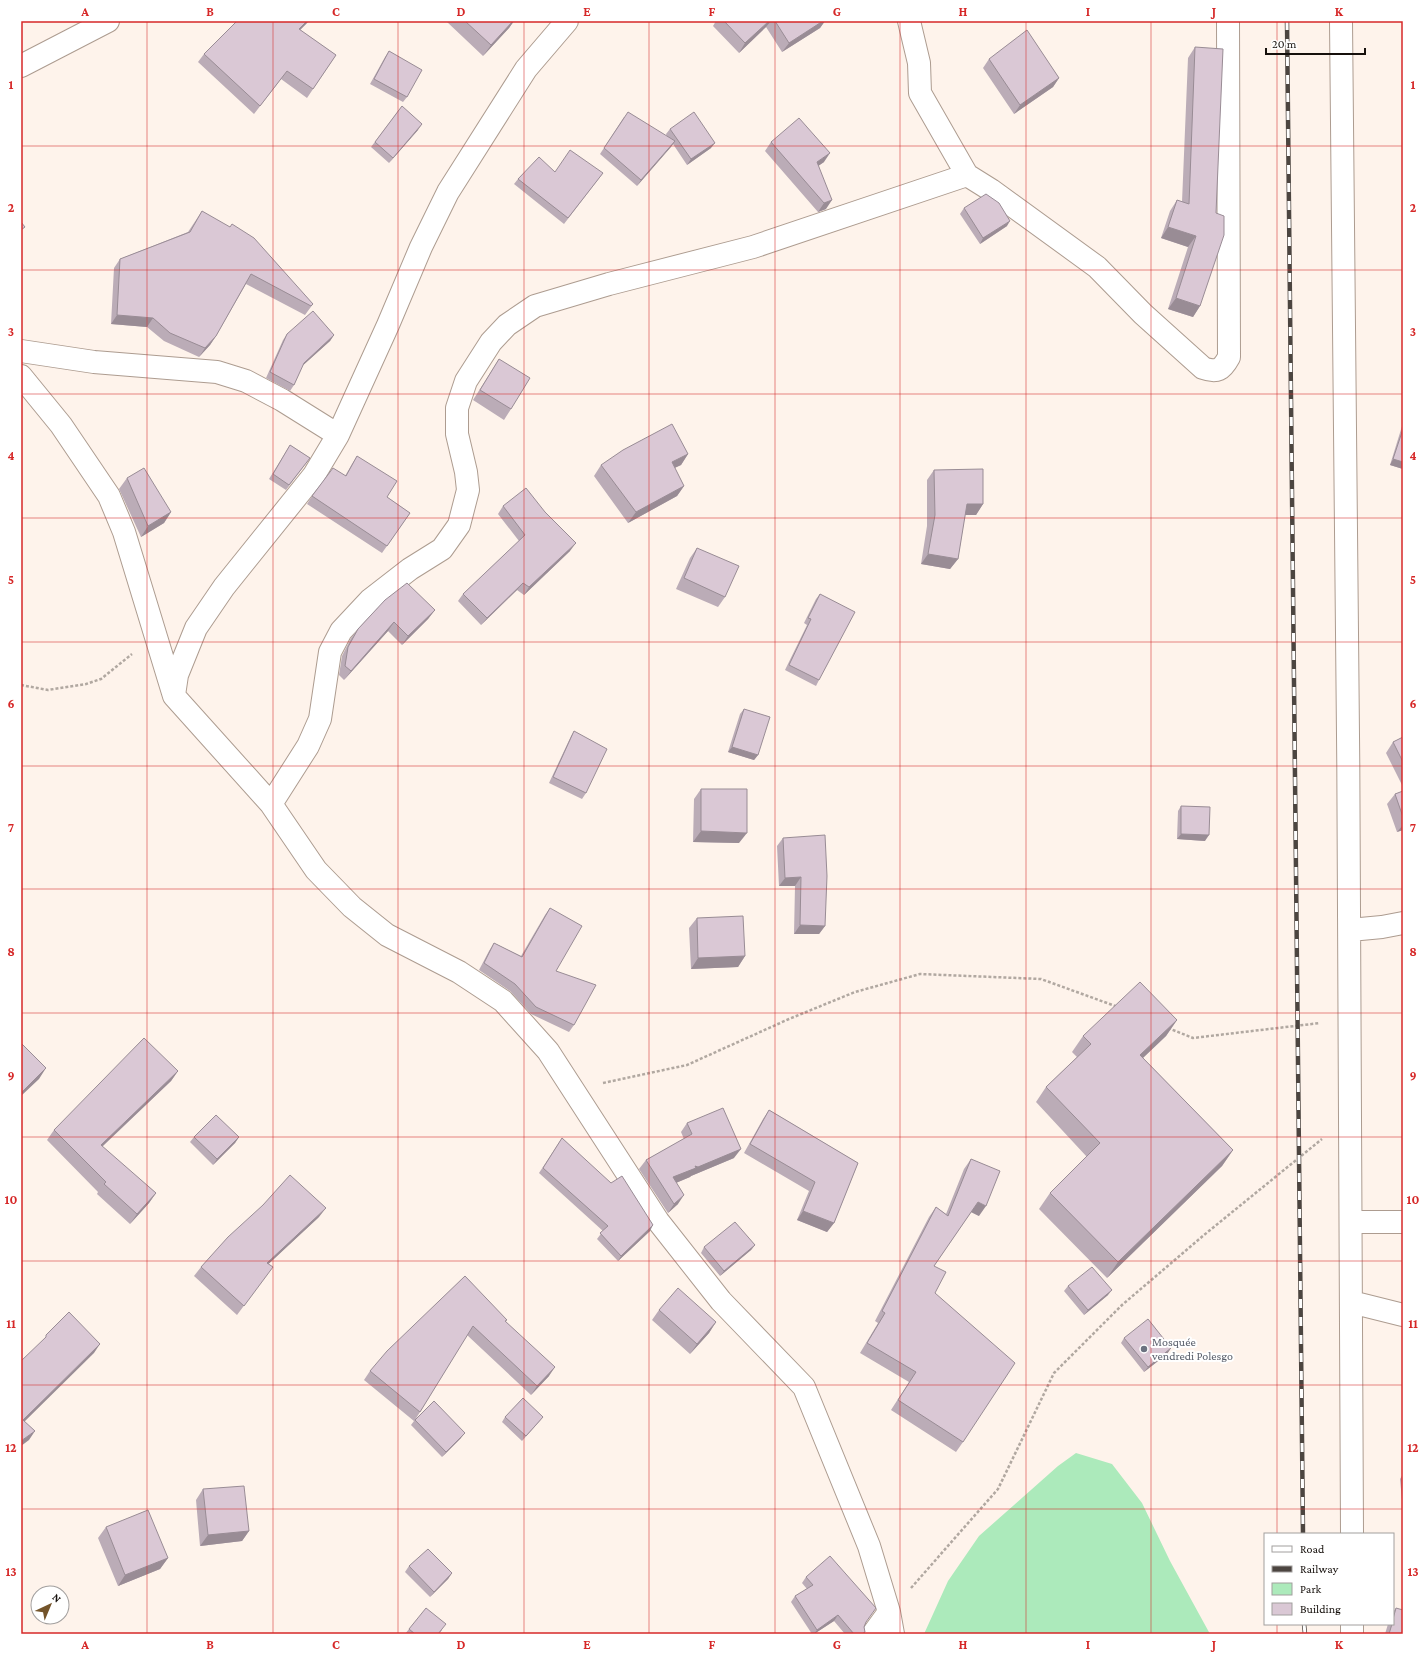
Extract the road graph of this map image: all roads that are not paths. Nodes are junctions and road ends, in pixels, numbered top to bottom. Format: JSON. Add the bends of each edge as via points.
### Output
{"nodes":[{"id":1,"x":108,"y":21,"type":"edge"},
{"id":2,"x":567,"y":21,"type":"edge"},
{"id":3,"x":909,"y":21,"type":"edge"},
{"id":4,"x":1228,"y":21,"type":"edge"},
{"id":5,"x":1341,"y":21,"type":"edge"},
{"id":6,"x":21,"y":66,"type":"edge"},
{"id":7,"x":967,"y":175,"type":"junction"},
{"id":8,"x":21,"y":351,"type":"edge"},
{"id":9,"x":21,"y":376,"type":"edge"},
{"id":10,"x":338,"y":435,"type":"junction"},
{"id":11,"x":174,"y":696,"type":"junction"},
{"id":12,"x":271,"y":804,"type":"junction"},
{"id":13,"x":1403,"y":922,"type":"edge"},
{"id":14,"x":1350,"y":930,"type":"junction"},
{"id":15,"x":1351,"y":1222,"type":"junction"},
{"id":16,"x":1403,"y":1222,"type":"edge"},
{"id":17,"x":1351,"y":1302,"type":"junction"},
{"id":18,"x":1403,"y":1315,"type":"edge"},
{"id":19,"x":1352,"y":1533,"type":"edge"},
{"id":20,"x":889,"y":1612,"type":"junction"},
{"id":21,"x":873,"y":1634,"type":"edge"},
{"id":22,"x":893,"y":1634,"type":"edge"}],
"edges":[{"from":1,"to":6,"type":"street"},
{"from":2,"to":10,"type":"street","via":[[526,69],[448,192]]},
{"from":3,"to":7,"type":"street","via":[[919,64],[920,93]]},
{"from":4,"to":7,"type":"street","via":[[1229,357],[1224,367],[1213,371],[1203,368],[1143,314],[1097,267]]},
{"from":5,"to":14,"type":"street"},
{"from":7,"to":12,"type":"street","via":[[753,247],[535,306],[507,325],[491,342],[466,381],[457,408],[457,434],[468,490],[459,525],[442,549],[410,569],[370,600],[340,631],[330,652],[320,719],[308,746]]},
{"from":8,"to":10,"type":"street","via":[[94,362],[217,372],[246,381]]},
{"from":9,"to":11,"type":"street","via":[[61,424],[109,496],[124,532]]},
{"from":10,"to":11,"type":"street","via":[[314,475],[224,587],[196,628],[177,676]]},
{"from":11,"to":12,"type":"street"},
{"from":12,"to":20,"type":"street","via":[[316,870],[352,907],[387,935],[459,972],[503,1001],[548,1051],[658,1221],[721,1301],[804,1387],[869,1546]]},
{"from":13,"to":14,"type":"street"},
{"from":14,"to":15,"type":"street"},
{"from":15,"to":16,"type":"street"},
{"from":15,"to":17,"type":"street"},
{"from":17,"to":18,"type":"street"},
{"from":17,"to":19,"type":"street"},
{"from":20,"to":21,"type":"street"},
{"from":20,"to":22,"type":"street"}]}
